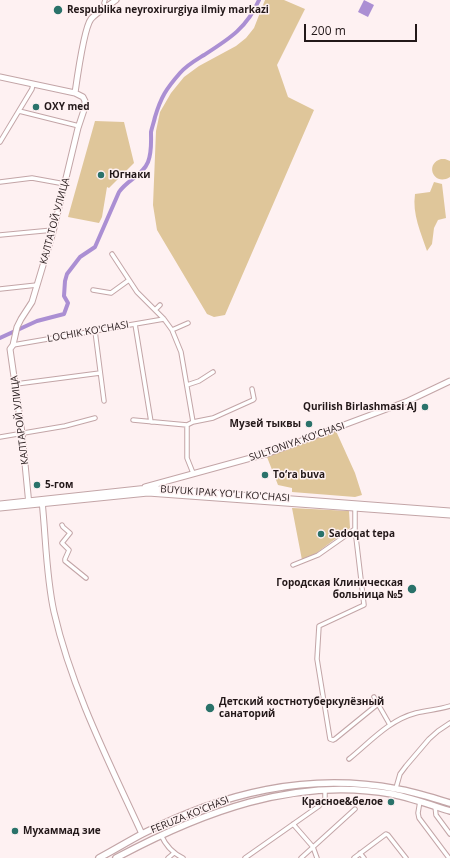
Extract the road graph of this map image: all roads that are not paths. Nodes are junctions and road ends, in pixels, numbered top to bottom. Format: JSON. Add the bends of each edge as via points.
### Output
{"nodes":[{"id":1,"x":105,"y":0,"type":"edge"},
{"id":2,"x":116,"y":0,"type":"edge"},
{"id":3,"x":106,"y":7,"type":"junction"},
{"id":4,"x":0,"y":77,"type":"edge"},
{"id":5,"x":33,"y":84,"type":"junction"},
{"id":6,"x":75,"y":93,"type":"junction"},
{"id":7,"x":19,"y":111,"type":"junction"},
{"id":8,"x":79,"y":126,"type":"junction"},
{"id":9,"x":0,"y":142,"type":"edge"},
{"id":10,"x":0,"y":182,"type":"edge"},
{"id":11,"x":65,"y":184,"type":"junction"},
{"id":12,"x":53,"y":230,"type":"junction"},
{"id":13,"x":0,"y":236,"type":"edge"},
{"id":14,"x":112,"y":254,"type":"dead end"},
{"id":15,"x":129,"y":280,"type":"junction"},
{"id":16,"x":37,"y":286,"type":"junction"},
{"id":17,"x":0,"y":289,"type":"edge"},
{"id":18,"x":93,"y":290,"type":"dead end"},
{"id":19,"x":160,"y":305,"type":"dead end"},
{"id":20,"x":155,"y":310,"type":"junction"},
{"id":21,"x":164,"y":319,"type":"junction"},
{"id":22,"x":135,"y":324,"type":"junction"},
{"id":23,"x":188,"y":324,"type":"dead end"},
{"id":24,"x":172,"y":330,"type":"junction"},
{"id":25,"x":95,"y":331,"type":"junction"},
{"id":26,"x":14,"y":336,"type":"joint"},
{"id":27,"x":13,"y":345,"type":"junction"},
{"id":28,"x":213,"y":372,"type":"dead end"},
{"id":29,"x":100,"y":373,"type":"junction"},
{"id":30,"x":450,"y":381,"type":"edge"},
{"id":31,"x":16,"y":384,"type":"junction"},
{"id":32,"x":187,"y":385,"type":"junction"},
{"id":33,"x":252,"y":389,"type":"dead end"},
{"id":34,"x":104,"y":401,"type":"dead end"},
{"id":35,"x":95,"y":418,"type":"dead end"},
{"id":36,"x":133,"y":420,"type":"dead end"},
{"id":37,"x":150,"y":422,"type":"junction"},
{"id":38,"x":193,"y":422,"type":"junction"},
{"id":39,"x":187,"y":425,"type":"junction"},
{"id":40,"x":22,"y":433,"type":"junction"},
{"id":41,"x":0,"y":437,"type":"edge"},
{"id":42,"x":193,"y":473,"type":"junction"},
{"id":43,"x":140,"y":488,"type":"junction"},
{"id":44,"x":42,"y":502,"type":"junction"},
{"id":45,"x":29,"y":503,"type":"junction"},
{"id":46,"x":0,"y":504,"type":"edge"},
{"id":47,"x":355,"y":506,"type":"junction"},
{"id":48,"x":0,"y":508,"type":"edge"},
{"id":49,"x":450,"y":511,"type":"edge"},
{"id":50,"x":450,"y":515,"type":"edge"},
{"id":51,"x":62,"y":525,"type":"dead end"},
{"id":52,"x":355,"y":529,"type":"junction"},
{"id":53,"x":293,"y":565,"type":"dead end"},
{"id":54,"x":86,"y":578,"type":"dead end"},
{"id":55,"x":374,"y":697,"type":"dead end"},
{"id":56,"x":378,"y":704,"type":"junction"},
{"id":57,"x":450,"y":706,"type":"edge"},
{"id":58,"x":450,"y":723,"type":"edge"},
{"id":59,"x":390,"y":724,"type":"junction"},
{"id":60,"x":349,"y":759,"type":"dead end"},
{"id":61,"x":396,"y":788,"type":"junction"},
{"id":62,"x":325,"y":790,"type":"junction"},
{"id":63,"x":420,"y":801,"type":"junction"},
{"id":64,"x":450,"y":803,"type":"edge"},
{"id":65,"x":435,"y":806,"type":"junction"},
{"id":66,"x":355,"y":809,"type":"dead end"},
{"id":67,"x":450,"y":811,"type":"edge"},
{"id":68,"x":293,"y":824,"type":"junction"},
{"id":69,"x":142,"y":834,"type":"junction"},
{"id":70,"x":450,"y":834,"type":"edge"},
{"id":71,"x":161,"y":835,"type":"junction"},
{"id":72,"x":146,"y":842,"type":"junction"},
{"id":73,"x":313,"y":847,"type":"junction"},
{"id":74,"x":360,"y":853,"type":"junction"},
{"id":75,"x":174,"y":854,"type":"junction"},
{"id":76,"x":99,"y":858,"type":"edge"},
{"id":77,"x":116,"y":858,"type":"edge"},
{"id":78,"x":168,"y":858,"type":"edge"},
{"id":79,"x":182,"y":858,"type":"edge"},
{"id":80,"x":245,"y":858,"type":"edge"},
{"id":81,"x":301,"y":858,"type":"edge"},
{"id":82,"x":317,"y":858,"type":"edge"},
{"id":83,"x":354,"y":858,"type":"edge"},
{"id":84,"x":364,"y":858,"type":"edge"},
{"id":85,"x":406,"y":858,"type":"edge"},
{"id":86,"x":449,"y":858,"type":"edge"}],
"edges":[{"from":1,"to":3,"type":"street"},
{"from":2,"to":3,"type":"street"},
{"from":3,"to":6,"type":"street","via":[[89,22]]},
{"from":4,"to":5,"type":"street"},
{"from":5,"to":6,"type":"street"},
{"from":5,"to":7,"type":"street"},
{"from":6,"to":8,"type":"street","name":"КАЛТАТОЙ УЛИЦА","via":[[85,101]]},
{"from":7,"to":8,"type":"street"},
{"from":7,"to":9,"type":"street"},
{"from":8,"to":11,"type":"street","name":"КАЛТАТОЙ УЛИЦА"},
{"from":10,"to":11,"type":"street","via":[[32,178]]},
{"from":11,"to":12,"type":"street","name":"КАЛТАТОЙ УЛИЦА"},
{"from":12,"to":13,"type":"street"},
{"from":12,"to":16,"type":"street","name":"КАЛТАТОЙ УЛИЦА"},
{"from":14,"to":15,"type":"street"},
{"from":15,"to":18,"type":"street","via":[[111,293]]},
{"from":15,"to":20,"type":"street"},
{"from":16,"to":17,"type":"street"},
{"from":16,"to":26,"type":"street","name":"КАЛТАТОЙ УЛИЦА","via":[[32,302]]},
{"from":19,"to":20,"type":"street"},
{"from":20,"to":21,"type":"street"},
{"from":21,"to":22,"type":"street","name":"LOCHIK KO'CHASI"},
{"from":21,"to":24,"type":"street"},
{"from":22,"to":25,"type":"street","name":"LOCHIK KO'CHASI"},
{"from":22,"to":37,"type":"street"},
{"from":23,"to":24,"type":"street"},
{"from":24,"to":32,"type":"street","via":[[181,352]]},
{"from":25,"to":27,"type":"street","name":"LOCHIK KO'CHASI"},
{"from":25,"to":29,"type":"street"},
{"from":26,"to":27,"type":"street","name":"КАЛТАРОЙ УЛИЦА"},
{"from":27,"to":31,"type":"street","name":"КАЛТАРОЙ УЛИЦА","via":[[10,349]]},
{"from":28,"to":32,"type":"street"},
{"from":29,"to":31,"type":"street"},
{"from":29,"to":34,"type":"street"},
{"from":30,"to":42,"type":"street","name":"SULTONIYA KO'CHASI","via":[[408,401],[269,453]]},
{"from":31,"to":40,"type":"street","name":"КАЛТАРОЙ УЛИЦА"},
{"from":32,"to":38,"type":"street"},
{"from":33,"to":38,"type":"street","via":[[253,400],[213,418]]},
{"from":35,"to":40,"type":"street"},
{"from":36,"to":37,"type":"street"},
{"from":37,"to":39,"type":"street"},
{"from":38,"to":39,"type":"street"},
{"from":39,"to":42,"type":"street","via":[[187,458]]},
{"from":40,"to":41,"type":"street"},
{"from":40,"to":45,"type":"street","name":"КАЛТАРОЙ УЛИЦА"},
{"from":42,"to":43,"type":"street","name":"SULTONIYA KO'CHASI"},
{"from":43,"to":44,"type":"street","name":"BUYUK IPAK YO'LI KO'CHASI"},
{"from":43,"to":47,"type":"street","name":"BUYUK IPAK YO'LI KO'CHASI"},
{"from":44,"to":45,"type":"street","name":"BUYUK IPAK YO'LI KO'CHASI"},
{"from":44,"to":47,"type":"street","name":"BUYUK IPAK YO'LI KO'CHASI","via":[[148,493]]},
{"from":44,"to":69,"type":"street","via":[[51,596],[67,661]]},
{"from":45,"to":46,"type":"street","name":"BUYUK IPAK YO'LI KO'CHASI"},
{"from":45,"to":48,"type":"street","name":"BUYUK IPAK YO'LI KO'CHASI"},
{"from":47,"to":49,"type":"street","name":"BUYUK IPAK YO'LI KO'CHASI"},
{"from":47,"to":50,"type":"street","name":"BUYUK IPAK YO'LI KO'CHASI"},
{"from":47,"to":52,"type":"street"},
{"from":51,"to":54,"type":"street","via":[[70,533],[62,543],[69,550],[65,561]]},
{"from":52,"to":53,"type":"street","via":[[318,555]]},
{"from":52,"to":56,"type":"street","via":[[364,605],[319,626],[317,659],[330,739],[335,739]]},
{"from":55,"to":56,"type":"street"},
{"from":56,"to":59,"type":"street"},
{"from":57,"to":59,"type":"street","via":[[416,713]]},
{"from":58,"to":61,"type":"street","via":[[429,739],[406,766],[400,774]]},
{"from":59,"to":60,"type":"street"},
{"from":61,"to":64,"type":"main road","name":"FERUZA KO'CHASI"},
{"from":61,"to":69,"type":"main road","name":"FERUZA KO'CHASI","via":[[330,782],[265,789],[211,804]]},
{"from":62,"to":63,"type":"main road","name":"FERUZA KO'CHASI","via":[[376,792]]},
{"from":62,"to":68,"type":"street","via":[[321,804]]},
{"from":62,"to":71,"type":"main road","name":"FERUZA KO'CHASI","via":[[242,803]]},
{"from":63,"to":65,"type":"main road","name":"FERUZA KO'CHASI"},
{"from":63,"to":86,"type":"street","via":[[419,818]]},
{"from":65,"to":67,"type":"main road","name":"FERUZA KO'CHASI"},
{"from":65,"to":70,"type":"street","via":[[436,814]]},
{"from":66,"to":73,"type":"street"},
{"from":68,"to":73,"type":"street"},
{"from":68,"to":80,"type":"street"},
{"from":69,"to":72,"type":"main road"},
{"from":69,"to":76,"type":"main road","name":"FERUZA KO'CHASI"},
{"from":71,"to":72,"type":"main road","name":"FERUZA KO'CHASI"},
{"from":71,"to":75,"type":"street"},
{"from":72,"to":77,"type":"main road","name":"FERUZA KO'CHASI"},
{"from":73,"to":81,"type":"street"},
{"from":73,"to":82,"type":"street"},
{"from":74,"to":83,"type":"street"},
{"from":74,"to":84,"type":"street"},
{"from":74,"to":85,"type":"street","via":[[386,834]]},
{"from":75,"to":78,"type":"street"},
{"from":75,"to":79,"type":"street"}]}
